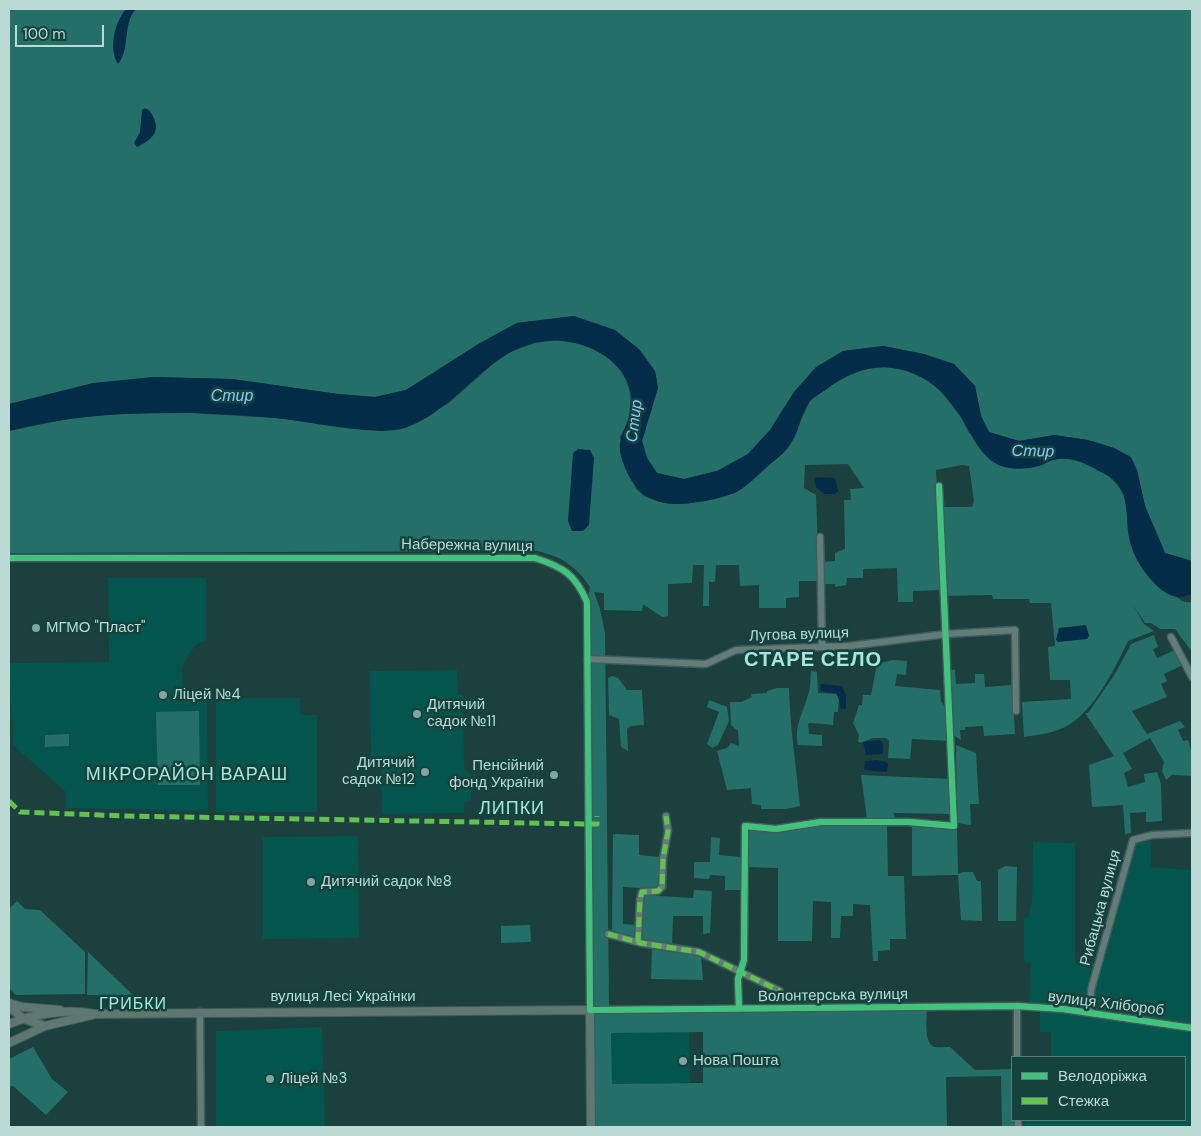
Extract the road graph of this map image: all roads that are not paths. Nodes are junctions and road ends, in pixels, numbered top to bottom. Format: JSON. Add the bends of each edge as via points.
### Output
{"nodes":[{"id":1,"x":939,"y":486,"type":"dead end"},
{"id":2,"x":820,"y":537,"type":"dead end"},
{"id":3,"x":9,"y":558,"type":"edge"},
{"id":4,"x":946,"y":634,"type":"junction"},
{"id":5,"x":1170,"y":637,"type":"dead end"},
{"id":6,"x":822,"y":646,"type":"junction"},
{"id":7,"x":587,"y":659,"type":"junction"},
{"id":8,"x":1192,"y":677,"type":"edge"},
{"id":9,"x":1016,"y":711,"type":"dead end"},
{"id":10,"x":666,"y":816,"type":"dead end"},
{"id":11,"x":1192,"y":833,"type":"edge"},
{"id":12,"x":608,"y":934,"type":"dead end"},
{"id":13,"x":638,"y":942,"type":"junction"},
{"id":14,"x":740,"y":973,"type":"junction"},
{"id":15,"x":780,"y":991,"type":"dead end"},
{"id":16,"x":9,"y":1003,"type":"edge"},
{"id":17,"x":1017,"y":1006,"type":"junction"},
{"id":18,"x":9,"y":1007,"type":"edge"},
{"id":19,"x":739,"y":1009,"type":"junction"},
{"id":20,"x":590,"y":1010,"type":"junction"},
{"id":21,"x":74,"y":1011,"type":"junction"},
{"id":22,"x":200,"y":1012,"type":"junction"},
{"id":23,"x":1090,"y":1013,"type":"junction"},
{"id":24,"x":95,"y":1014,"type":"junction"},
{"id":25,"x":24,"y":1019,"type":"junction"},
{"id":26,"x":9,"y":1024,"type":"edge"},
{"id":27,"x":45,"y":1026,"type":"junction"},
{"id":28,"x":1192,"y":1028,"type":"edge"},
{"id":29,"x":9,"y":1043,"type":"edge"},
{"id":30,"x":1017,"y":1056,"type":"edge"},
{"id":31,"x":201,"y":1127,"type":"edge"},
{"id":32,"x":591,"y":1127,"type":"edge"}],
"edges":[{"from":1,"to":4,"type":"street"},
{"from":2,"to":6,"type":"street"},
{"from":3,"to":7,"type":"street","name":"Набережна вулиця","via":[[535,558],[554,564],[572,576],[580,588],[586,602]]},
{"from":4,"to":6,"type":"street","name":"Лугова вулиця","via":[[849,646]]},
{"from":4,"to":9,"type":"street","name":"Лугова вулиця","via":[[1015,630]]},
{"from":4,"to":14,"type":"street","via":[[954,826],[908,822],[821,822],[776,829],[744,826],[744,960]]},
{"from":5,"to":8,"type":"street"},
{"from":6,"to":7,"type":"street","name":"Лугова вулиця","via":[[736,650],[706,664]]},
{"from":7,"to":20,"type":"street","name":"Набережна вулиця"},
{"from":10,"to":13,"type":"street","via":[[668,831],[662,859],[662,886],[658,891],[642,892]]},
{"from":11,"to":23,"type":"street","name":"Рибацька вулиця","via":[[1152,835],[1133,840],[1091,990]]},
{"from":12,"to":13,"type":"street"},
{"from":13,"to":14,"type":"street","via":[[699,952]]},
{"from":14,"to":15,"type":"street"},
{"from":14,"to":19,"type":"street"},
{"from":16,"to":21,"type":"main road"},
{"from":17,"to":19,"type":"street","name":"Волонтерська вулиця"},
{"from":17,"to":23,"type":"street","name":"вулиця Хлібороб"},
{"from":17,"to":30,"type":"street"},
{"from":18,"to":25,"type":"main road"},
{"from":19,"to":20,"type":"street","name":"Волонтерська вулиця"},
{"from":20,"to":22,"type":"main road","name":"вулиця Лесі Українки"},
{"from":20,"to":32,"type":"main road"},
{"from":21,"to":24,"type":"main road"},
{"from":21,"to":25,"type":"main road"},
{"from":22,"to":24,"type":"main road","name":"вулиця Лесі Українки"},
{"from":22,"to":31,"type":"street"},
{"from":23,"to":28,"type":"street","name":"вулиця Хлібороб"},
{"from":24,"to":27,"type":"main road"},
{"from":25,"to":26,"type":"main road"},
{"from":25,"to":27,"type":"main road"},
{"from":27,"to":29,"type":"main road"}]}
